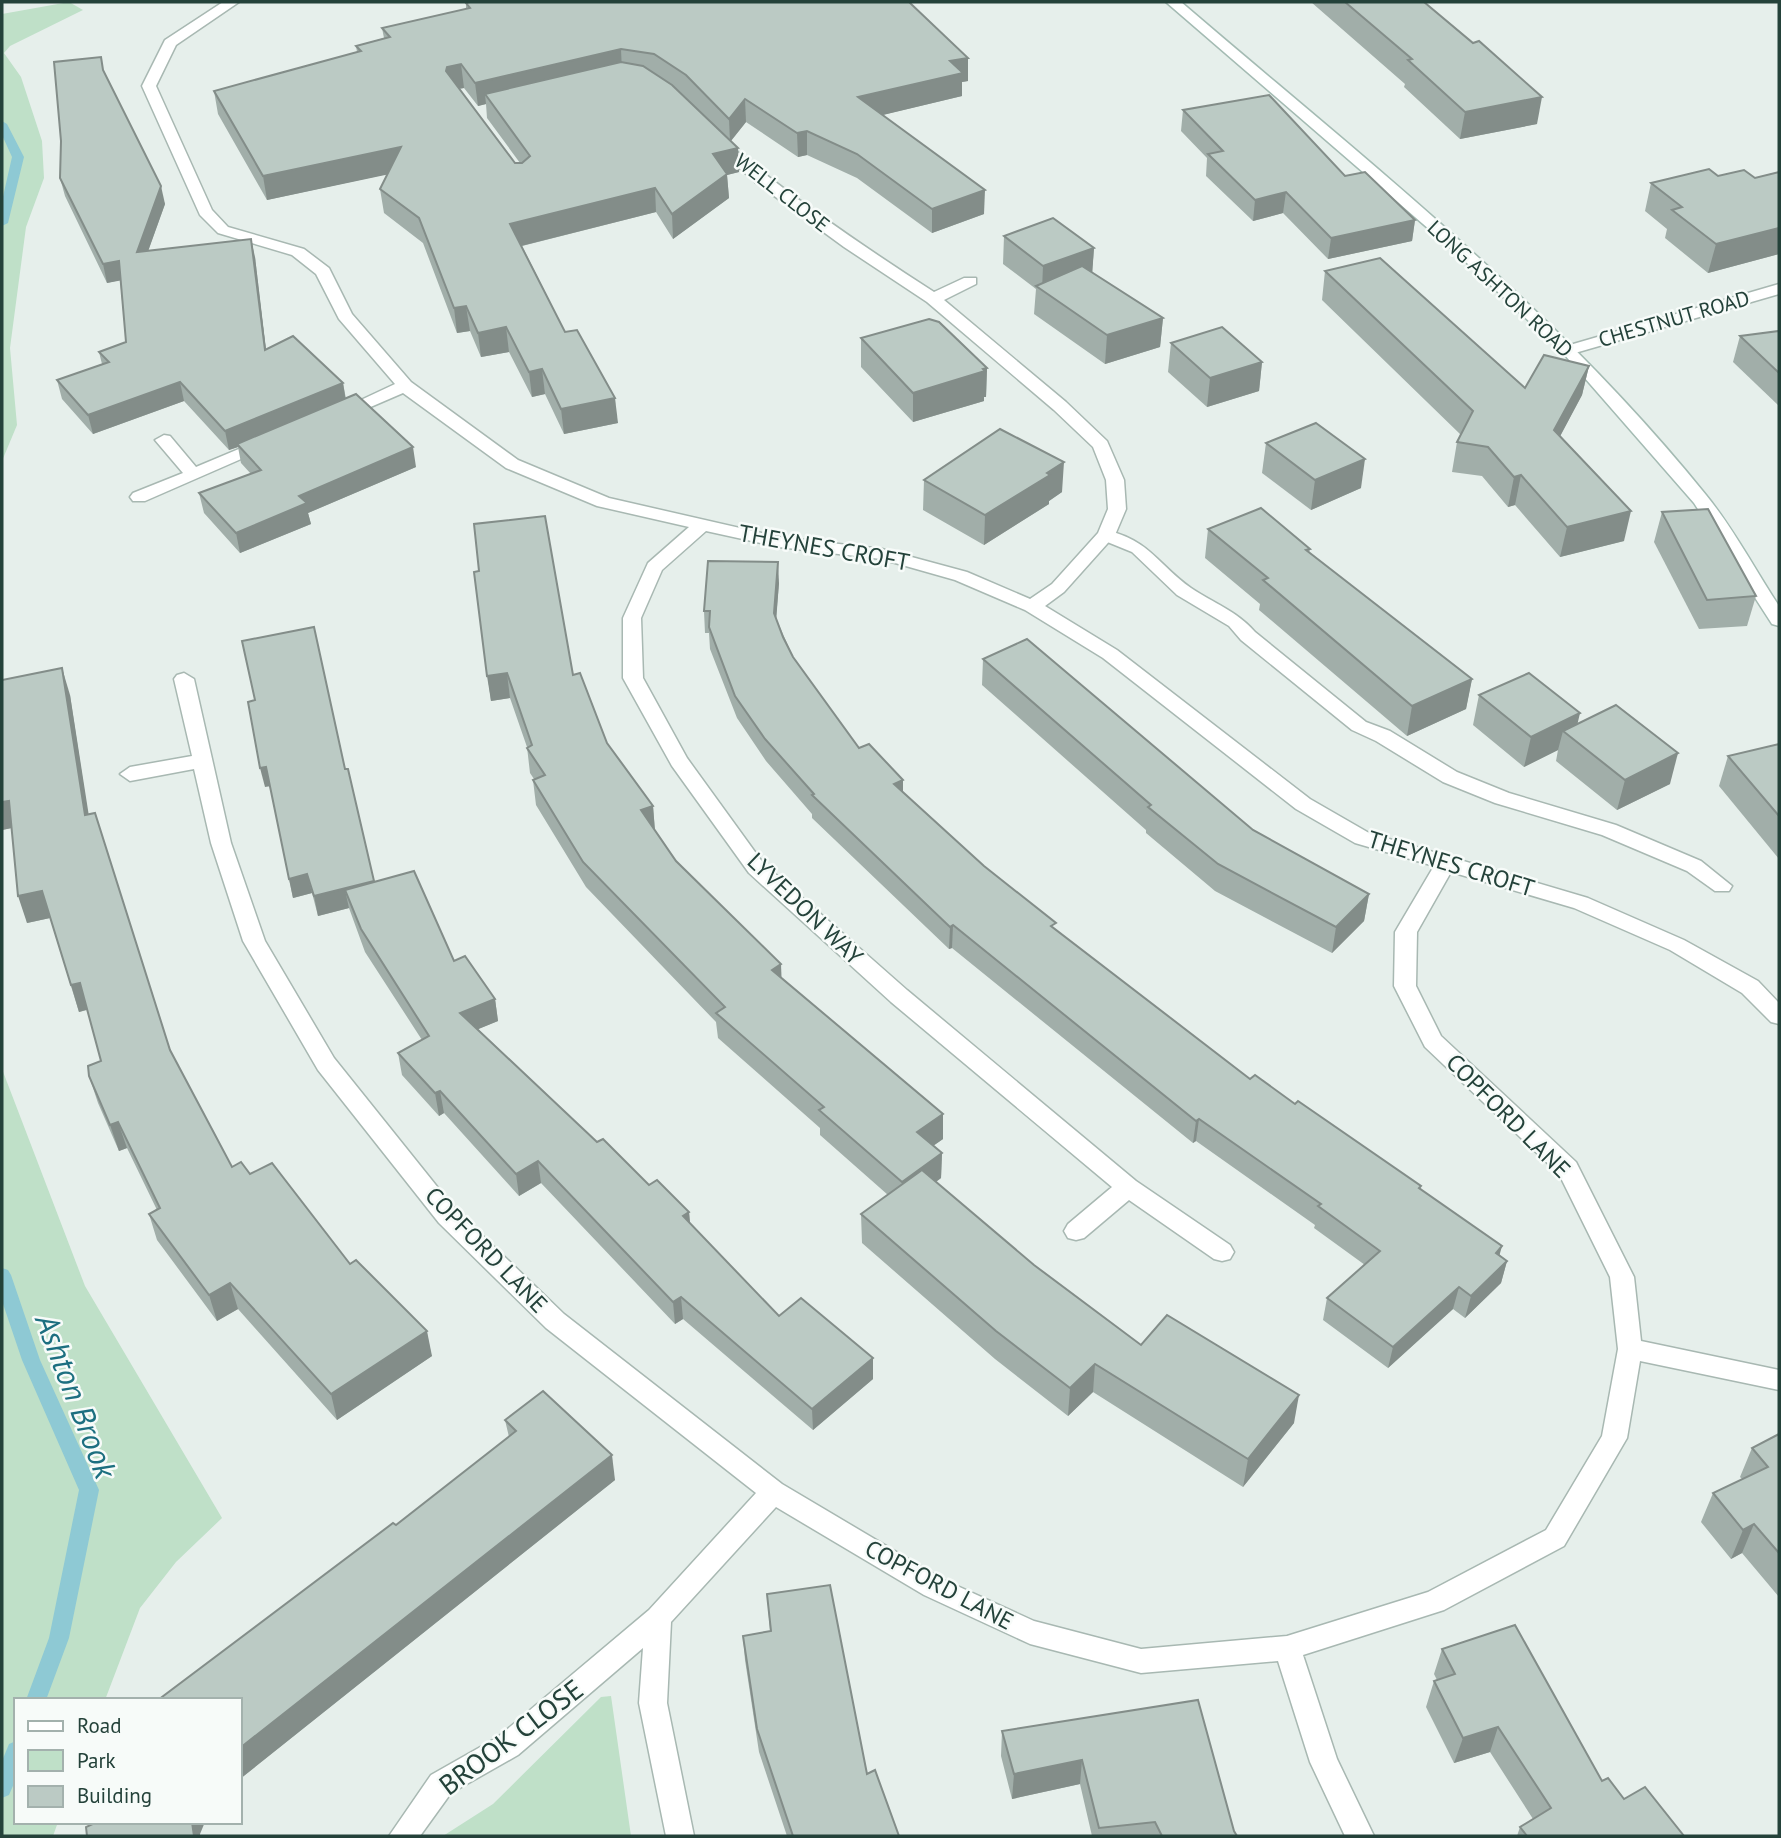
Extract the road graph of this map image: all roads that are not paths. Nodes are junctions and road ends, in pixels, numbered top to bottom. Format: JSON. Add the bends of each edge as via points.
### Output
{"nodes":[{"id":1,"x":232,"y":2,"type":"edge"},
{"id":2,"x":1173,"y":2,"type":"edge"},
{"id":3,"x":707,"y":131,"type":"edge"},
{"id":4,"x":970,"y":281,"type":"dead end"},
{"id":5,"x":1779,"y":289,"type":"edge"},
{"id":6,"x":933,"y":299,"type":"junction"},
{"id":7,"x":1569,"y":350,"type":"junction"},
{"id":8,"x":405,"y":386,"type":"junction"},
{"id":9,"x":318,"y":422,"type":"edge"},
{"id":10,"x":280,"y":438,"type":"edge"},
{"id":11,"x":164,"y":440,"type":"dead end"},
{"id":12,"x":193,"y":474,"type":"junction"},
{"id":13,"x":139,"y":497,"type":"dead end"},
{"id":14,"x":701,"y":526,"type":"junction"},
{"id":15,"x":1106,"y":535,"type":"junction"},
{"id":16,"x":1032,"y":606,"type":"junction"},
{"id":17,"x":1779,"y":620,"type":"edge"},
{"id":18,"x":184,"y":679,"type":"dead end"},
{"id":19,"x":202,"y":761,"type":"junction"},
{"id":20,"x":130,"y":774,"type":"dead end"},
{"id":21,"x":1446,"y":863,"type":"junction"},
{"id":22,"x":1722,"y":886,"type":"dead end"},
{"id":23,"x":1779,"y":1016,"type":"edge"},
{"id":24,"x":1128,"y":1187,"type":"junction"},
{"id":25,"x":1076,"y":1231,"type":"dead end"},
{"id":26,"x":1222,"y":1252,"type":"dead end"},
{"id":27,"x":1630,"y":1349,"type":"junction"},
{"id":28,"x":1779,"y":1380,"type":"edge"},
{"id":29,"x":773,"y":1492,"type":"junction"},
{"id":30,"x":658,"y":1618,"type":"junction"},
{"id":31,"x":1287,"y":1648,"type":"junction"},
{"id":32,"x":403,"y":1836,"type":"edge"},
{"id":33,"x":680,"y":1836,"type":"edge"},
{"id":34,"x":1360,"y":1836,"type":"edge"}],
"edges":[{"from":1,"to":8,"type":"street","name":"THEYNES CROFT","via":[[170,43],[149,86],[205,212],[223,230],[298,252],[323,271],[345,316]]},
{"from":2,"to":7,"type":"street","name":"LONG ASHTON ROAD","via":[[1457,246]]},
{"from":3,"to":6,"type":"street","name":"WELL CLOSE","via":[[760,179]]},
{"from":4,"to":6,"type":"street"},
{"from":5,"to":7,"type":"street","name":"CHESTNUT ROAD"},
{"from":6,"to":15,"type":"street","name":"WELL CLOSE","via":[[1101,445],[1115,480],[1117,509]]},
{"from":7,"to":17,"type":"street","name":"LONG ASHTON ROAD","via":[[1701,500]]},
{"from":8,"to":9,"type":"street"},
{"from":8,"to":14,"type":"street","name":"THEYNES CROFT","via":[[512,464],[603,502]]},
{"from":10,"to":12,"type":"street"},
{"from":11,"to":12,"type":"street"},
{"from":12,"to":13,"type":"street"},
{"from":14,"to":16,"type":"street","name":"THEYNES CROFT","via":[[779,542],[882,554],[961,576]]},
{"from":14,"to":24,"type":"street","name":"LYVEDON WAY","via":[[654,567],[632,618],[633,678],[679,761],[756,868],[899,996]]},
{"from":15,"to":16,"type":"street","name":"WELL CLOSE","via":[[1058,587]]},
{"from":15,"to":22,"type":"street","via":[[1138,548],[1183,591],[1236,622],[1359,726],[1471,787],[1609,830],[1694,866]]},
{"from":16,"to":21,"type":"street","name":"THEYNES CROFT","via":[[1110,654],[1303,804],[1362,838]]},
{"from":18,"to":19,"type":"street","name":"COPFORD LANE"},
{"from":19,"to":20,"type":"street"},
{"from":19,"to":29,"type":"street","name":"COPFORD LANE","via":[[220,843],[254,940],[326,1064],[447,1216],[555,1321]]},
{"from":21,"to":23,"type":"street","name":"THEYNES CROFT","via":[[1581,902],[1677,945],[1750,987]]},
{"from":21,"to":27,"type":"street","name":"COPFORD LANE","via":[[1406,932],[1405,986],[1433,1041],[1568,1168],[1622,1277]]},
{"from":24,"to":25,"type":"street"},
{"from":24,"to":26,"type":"street","name":"LYVEDON WAY"},
{"from":27,"to":28,"type":"street"},
{"from":27,"to":31,"type":"street","name":"COPFORD LANE","via":[[1614,1438],[1555,1538],[1435,1602]]},
{"from":29,"to":30,"type":"street","name":"BROOK CLOSE"},
{"from":29,"to":31,"type":"street","name":"COPFORD LANE","via":[[933,1587],[1030,1632],[1141,1661]]},
{"from":30,"to":32,"type":"street","name":"BROOK CLOSE","via":[[508,1746],[442,1784]]},
{"from":30,"to":33,"type":"street","via":[[653,1703]]},
{"from":31,"to":34,"type":"street","via":[[1324,1762]]}]}
